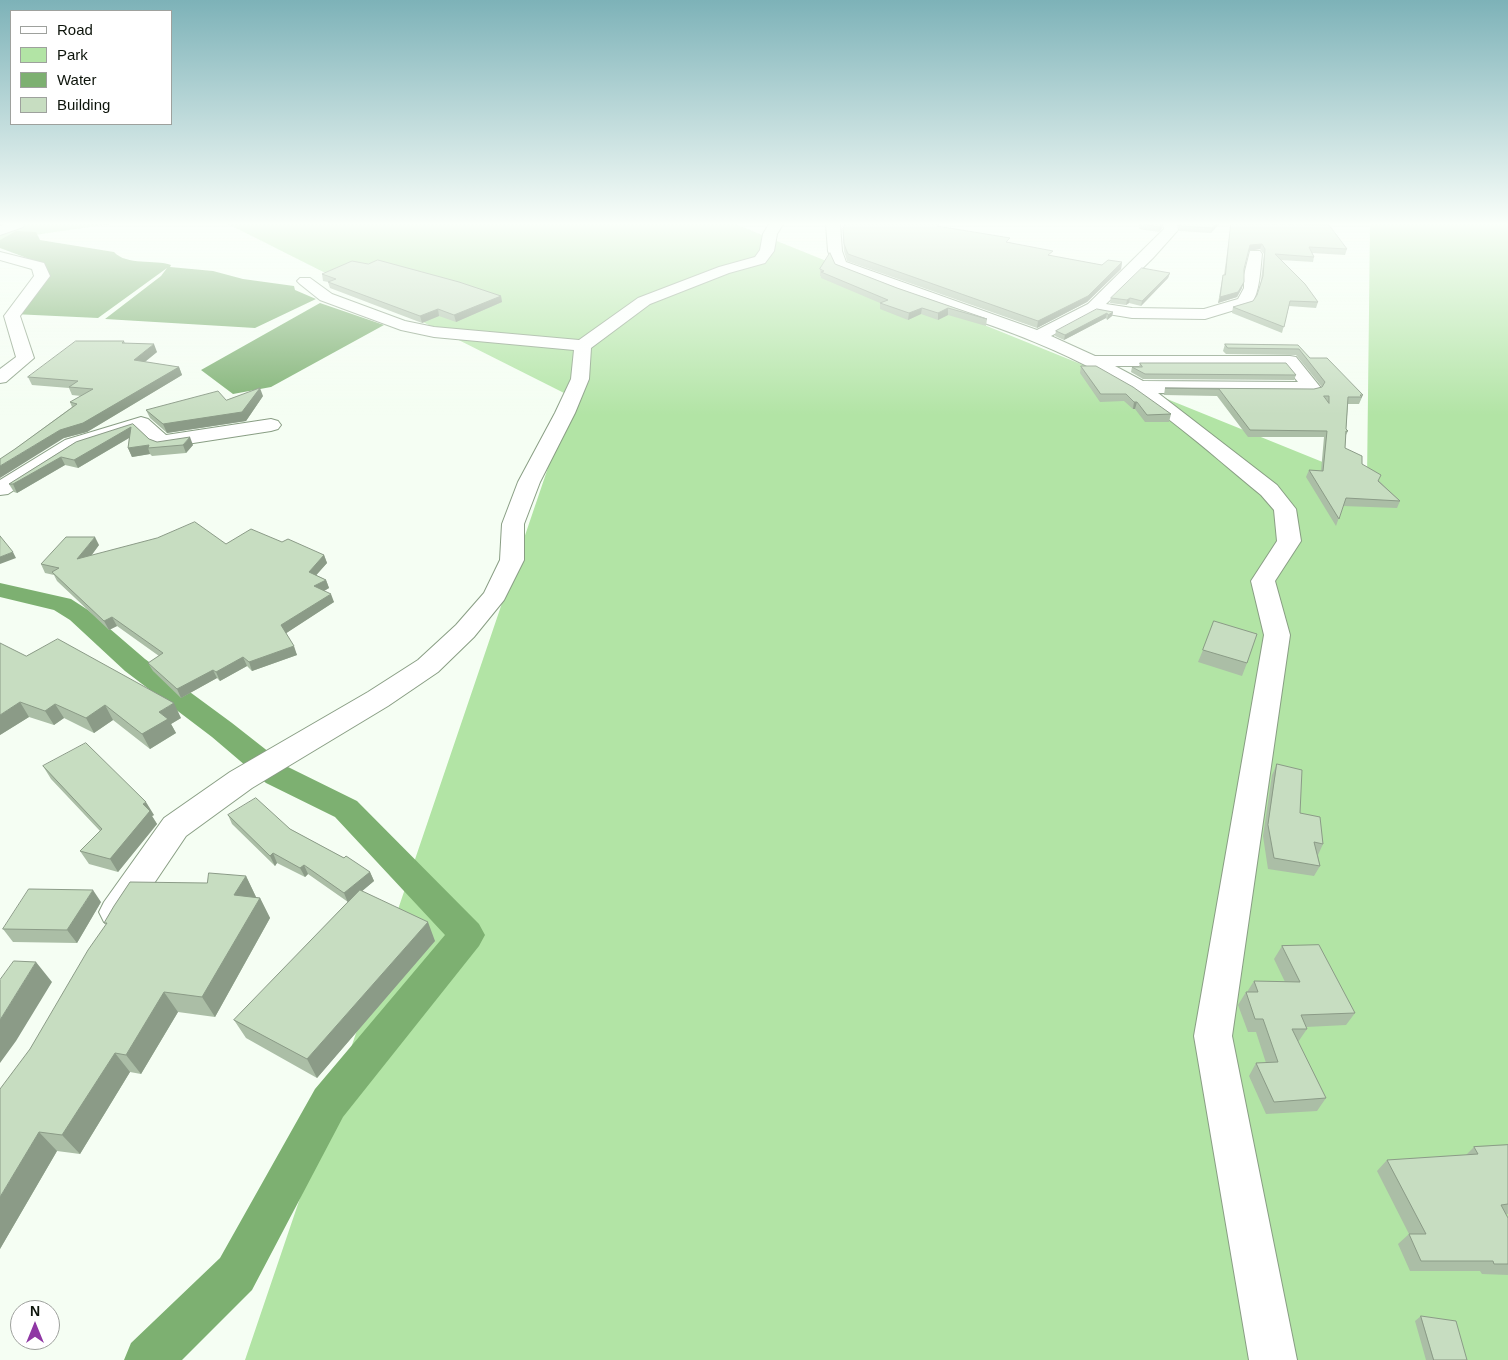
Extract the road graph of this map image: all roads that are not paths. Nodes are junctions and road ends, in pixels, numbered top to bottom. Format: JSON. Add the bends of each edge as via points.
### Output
{"nodes":[{"id":1,"x":33,"y":287,"type":"edge"},
{"id":2,"x":313,"y":287,"type":"edge"},
{"id":3,"x":679,"y":287,"type":"edge"},
{"id":4,"x":901,"y":287,"type":"edge"},
{"id":5,"x":1114,"y":287,"type":"edge"},
{"id":6,"x":1252,"y":287,"type":"edge"},
{"id":7,"x":1094,"y":307,"type":"junction"},
{"id":8,"x":1038,"y":336,"type":"junction"},
{"id":9,"x":583,"y":346,"type":"junction"},
{"id":10,"x":1092,"y":361,"type":"junction"},
{"id":11,"x":0,"y":378,"type":"edge"},
{"id":12,"x":1139,"y":387,"type":"junction"},
{"id":13,"x":271,"y":425,"type":"dead end"},
{"id":14,"x":0,"y":489,"type":"edge"},
{"id":15,"x":99,"y":940,"type":"edge"},
{"id":16,"x":1273,"y":1360,"type":"edge"}],
"edges":[{"from":1,"to":11,"type":"street","via":[[12,316],[24,358]]},
{"from":2,"to":9,"type":"street","via":[[326,297],[401,325],[434,332]]},
{"from":3,"to":9,"type":"street","via":[[644,301]]},
{"from":4,"to":8,"type":"street"},
{"from":5,"to":7,"type":"street"},
{"from":6,"to":7,"type":"street","via":[[1245,302],[1205,314],[1132,313]]},
{"from":7,"to":8,"type":"street"},
{"from":8,"to":10,"type":"street"},
{"from":9,"to":15,"type":"street","via":[[580,379],[529,482],[513,524],[512,560],[495,595],[465,631],[428,666],[241,780],[175,827]]},
{"from":10,"to":12,"type":"street"},
{"from":10,"to":12,"type":"street","via":[[1290,361],[1312,388]]},
{"from":12,"to":16,"type":"street","via":[[1269,490],[1285,509],[1290,540],[1264,581],[1277,635],[1213,1036]]},
{"from":13,"to":14,"type":"street","via":[[161,442],[141,424],[72,444]]}]}
